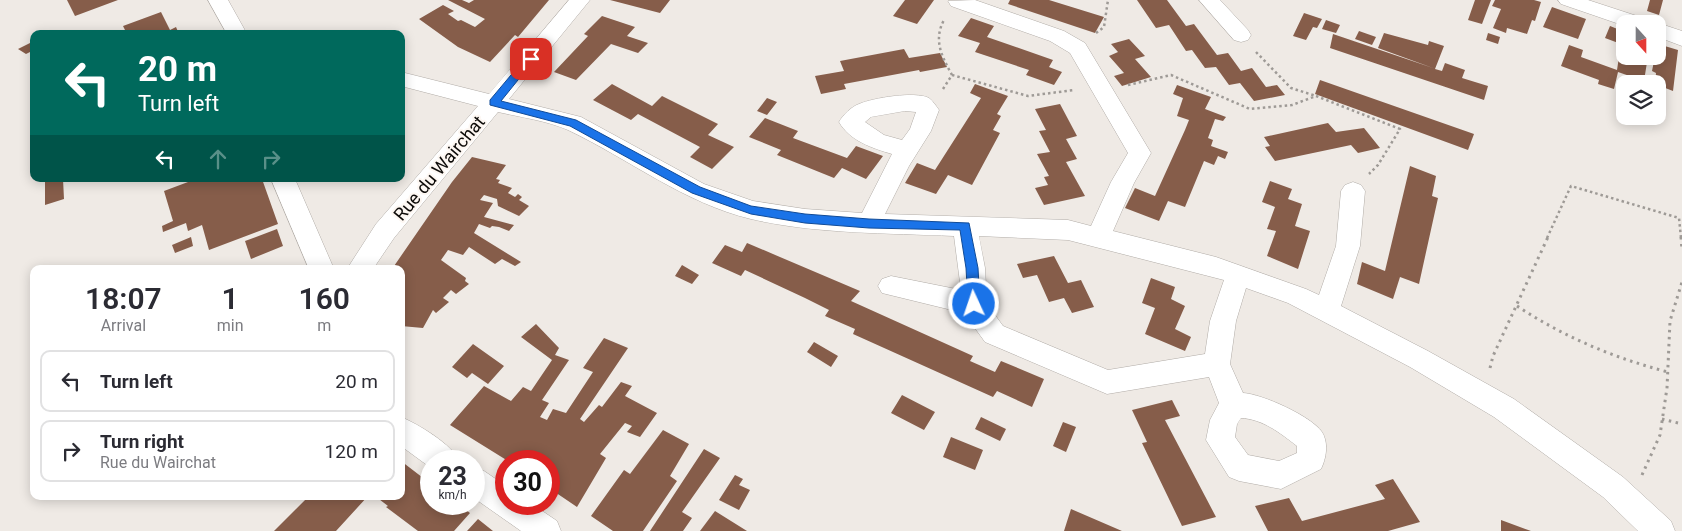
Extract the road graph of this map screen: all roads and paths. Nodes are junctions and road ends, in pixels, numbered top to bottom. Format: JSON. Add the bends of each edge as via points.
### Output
{"nodes":[{"id":1,"x":218,"y":0,"type":"edge"},
{"id":2,"x":580,"y":0,"type":"edge"},
{"id":3,"x":1108,"y":0,"type":"edge"},
{"id":4,"x":1209,"y":0,"type":"edge"},
{"id":5,"x":1568,"y":0,"type":"edge"},
{"id":6,"x":958,"y":1,"type":"joint"},
{"id":7,"x":1616,"y":16,"type":"edge"},
{"id":8,"x":235,"y":30,"type":"edge"},
{"id":9,"x":1666,"y":33,"type":"edge"},
{"id":10,"x":1241,"y":35,"type":"joint"},
{"id":11,"x":1682,"y":39,"type":"edge"},
{"id":12,"x":1078,"y":48,"type":"junction"},
{"id":13,"x":952,"y":75,"type":"junction"},
{"id":14,"x":405,"y":80,"type":"edge"},
{"id":15,"x":1102,"y":88,"type":"junction"},
{"id":16,"x":1316,"y":96,"type":"junction"},
{"id":17,"x":494,"y":103,"type":"junction"},
{"id":18,"x":928,"y":110,"type":"junction"},
{"id":19,"x":907,"y":150,"type":"junction"},
{"id":20,"x":284,"y":182,"type":"edge"},
{"id":21,"x":1353,"y":191,"type":"joint"},
{"id":22,"x":1680,"y":219,"type":"edge"},
{"id":23,"x":869,"y":223,"type":"junction"},
{"id":24,"x":965,"y":226,"type":"junction"},
{"id":25,"x":1098,"y":237,"type":"junction"},
{"id":26,"x":1682,"y":251,"type":"edge"},
{"id":27,"x":320,"y":265,"type":"edge"},
{"id":28,"x":362,"y":265,"type":"edge"},
{"id":29,"x":1238,"y":275,"type":"junction"},
{"id":30,"x":1682,"y":282,"type":"edge"},
{"id":31,"x":891,"y":286,"type":"dead end"},
{"id":32,"x":974,"y":304,"type":"junction"},
{"id":33,"x":1517,"y":306,"type":"junction"},
{"id":34,"x":1327,"y":312,"type":"junction"},
{"id":35,"x":1217,"y":364,"type":"junction"},
{"id":36,"x":1668,"y":372,"type":"junction"},
{"id":37,"x":1482,"y":395,"type":"junction"},
{"id":38,"x":1234,"y":405,"type":"dead end"},
{"id":39,"x":1662,"y":419,"type":"junction"},
{"id":40,"x":1682,"y":424,"type":"edge"},
{"id":41,"x":405,"y":433,"type":"edge"},
{"id":42,"x":429,"y":450,"type":"edge"},
{"id":43,"x":485,"y":489,"type":"edge"},
{"id":44,"x":1626,"y":500,"type":"junction"},
{"id":45,"x":546,"y":531,"type":"edge"},
{"id":46,"x":1660,"y":531,"type":"edge"}],
"edges":[{"from":1,"to":8,"type":"street"},
{"from":2,"to":17,"type":"street","name":"Rue du Wairchat"},
{"from":3,"to":12,"type":"path","via":[[1104,27]]},
{"from":4,"to":10,"type":"street"},
{"from":5,"to":7,"type":"street"},
{"from":6,"to":12,"type":"street","via":[[1057,36]]},
{"from":6,"to":13,"type":"path","via":[[941,25],[939,50]]},
{"from":9,"to":11,"type":"street"},
{"from":10,"to":16,"type":"path","via":[[1291,88]]},
{"from":12,"to":15,"type":"street"},
{"from":13,"to":15,"type":"path","via":[[1028,96]]},
{"from":13,"to":18,"type":"path"},
{"from":14,"to":17,"type":"street"},
{"from":15,"to":16,"type":"path","via":[[1170,74],[1250,109],[1292,105]]},
{"from":15,"to":25,"type":"street","via":[[1140,153]]},
{"from":16,"to":21,"type":"path","via":[[1400,129],[1378,165]]},
{"from":17,"to":23,"type":"street","via":[[573,123],[696,190],[751,210]]},
{"from":17,"to":28,"type":"street","name":"Rue du Wairchat","via":[[385,231]]},
{"from":18,"to":19,"type":"street","via":[[920,131]]},
{"from":18,"to":19,"type":"street","via":[[922,104],[905,103],[865,110],[850,122],[864,136]]},
{"from":19,"to":23,"type":"street"},
{"from":20,"to":27,"type":"street"},
{"from":21,"to":34,"type":"street","via":[[1348,246]]},
{"from":22,"to":26,"type":"path"},
{"from":22,"to":33,"type":"path","via":[[1571,186]]},
{"from":23,"to":24,"type":"street"},
{"from":24,"to":25,"type":"street","via":[[1068,230]]},
{"from":24,"to":32,"type":"street"},
{"from":25,"to":29,"type":"street"},
{"from":29,"to":34,"type":"street","via":[[1297,296]]},
{"from":29,"to":35,"type":"street","via":[[1223,321]]},
{"from":30,"to":36,"type":"path","via":[[1670,321]]},
{"from":31,"to":32,"type":"street"},
{"from":32,"to":35,"type":"street","via":[[994,334],[1107,382]]},
{"from":33,"to":36,"type":"path","via":[[1583,343],[1619,358]]},
{"from":33,"to":37,"type":"path","via":[[1493,356]]},
{"from":34,"to":37,"type":"street"},
{"from":35,"to":38,"type":"street"},
{"from":36,"to":39,"type":"path"},
{"from":37,"to":44,"type":"street"},
{"from":39,"to":40,"type":"path"},
{"from":39,"to":44,"type":"path","via":[[1660,435],[1638,485]]},
{"from":41,"to":42,"type":"street"},
{"from":43,"to":45,"type":"street"},
{"from":44,"to":46,"type":"street"}]}
